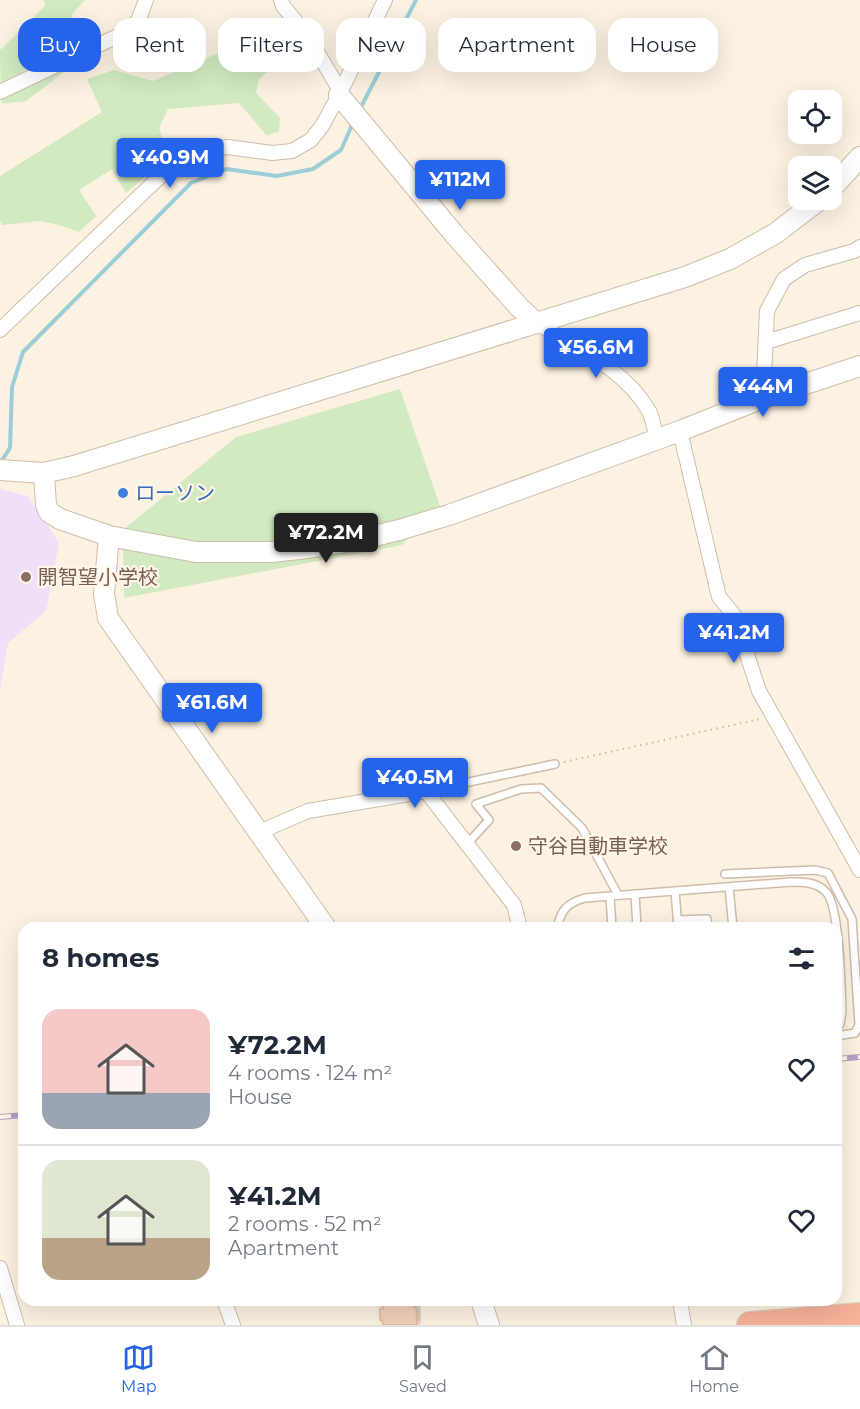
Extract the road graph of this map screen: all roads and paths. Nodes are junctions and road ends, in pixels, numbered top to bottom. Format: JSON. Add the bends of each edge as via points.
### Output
{"nodes":[{"id":1,"x":146,"y":0,"type":"edge"},
{"id":2,"x":281,"y":0,"type":"edge"},
{"id":3,"x":385,"y":0,"type":"edge"},
{"id":4,"x":0,"y":92,"type":"edge"},
{"id":5,"x":348,"y":105,"type":"junction"},
{"id":6,"x":860,"y":157,"type":"edge"},
{"id":7,"x":842,"y":177,"type":"edge"},
{"id":8,"x":806,"y":210,"type":"edge"},
{"id":9,"x":859,"y":250,"type":"edge"},
{"id":10,"x":860,"y":313,"type":"edge"},
{"id":11,"x":535,"y":322,"type":"junction"},
{"id":12,"x":0,"y":330,"type":"edge"},
{"id":13,"x":766,"y":342,"type":"junction"},
{"id":14,"x":860,"y":366,"type":"edge"},
{"id":15,"x":763,"y":398,"type":"junction"},
{"id":16,"x":680,"y":431,"type":"junction"},
{"id":17,"x":657,"y":438,"type":"junction"},
{"id":18,"x":0,"y":470,"type":"edge"},
{"id":19,"x":44,"y":473,"type":"junction"},
{"id":20,"x":108,"y":536,"type":"junction"},
{"id":21,"x":773,"y":716,"type":"junction"},
{"id":22,"x":555,"y":764,"type":"joint"},
{"id":23,"x":426,"y":791,"type":"junction"},
{"id":24,"x":259,"y":832,"type":"junction"},
{"id":25,"x":467,"y":844,"type":"junction"},
{"id":26,"x":860,"y":870,"type":"edge"},
{"id":27,"x":726,"y":874,"type":"dead end"},
{"id":28,"x":729,"y":887,"type":"junction"},
{"id":29,"x":675,"y":891,"type":"junction"},
{"id":30,"x":635,"y":894,"type":"junction"},
{"id":31,"x":614,"y":895,"type":"junction"},
{"id":32,"x":322,"y":922,"type":"edge"},
{"id":33,"x":518,"y":922,"type":"edge"},
{"id":34,"x":558,"y":922,"type":"edge"},
{"id":35,"x":612,"y":922,"type":"edge"},
{"id":36,"x":637,"y":922,"type":"edge"},
{"id":37,"x":678,"y":922,"type":"edge"},
{"id":38,"x":690,"y":922,"type":"edge"},
{"id":39,"x":707,"y":922,"type":"edge"},
{"id":40,"x":732,"y":922,"type":"edge"},
{"id":41,"x":835,"y":922,"type":"edge"},
{"id":42,"x":842,"y":1034,"type":"edge"},
{"id":43,"x":0,"y":1268,"type":"edge"},
{"id":44,"x":226,"y":1306,"type":"edge"},
{"id":45,"x":483,"y":1306,"type":"edge"},
{"id":46,"x":681,"y":1306,"type":"edge"},
{"id":47,"x":860,"y":1317,"type":"edge"},
{"id":48,"x":800,"y":1323,"type":"edge"},
{"id":49,"x":17,"y":1325,"type":"edge"},
{"id":50,"x":233,"y":1325,"type":"edge"},
{"id":51,"x":489,"y":1325,"type":"edge"},
{"id":52,"x":684,"y":1325,"type":"edge"},
{"id":53,"x":750,"y":1325,"type":"edge"}],
"edges":[{"from":1,"to":4,"type":"street","via":[[138,21],[124,33]]},
{"from":2,"to":5,"type":"street","via":[[307,35]]},
{"from":3,"to":5,"type":"street"},
{"from":5,"to":11,"type":"street","via":[[461,242]]},
{"from":5,"to":12,"type":"street","via":[[321,126],[311,140],[292,151],[210,149],[192,154],[170,168]]},
{"from":6,"to":7,"type":"street"},
{"from":8,"to":11,"type":"street","via":[[776,233],[730,259],[685,277]]},
{"from":9,"to":13,"type":"street","via":[[805,266],[784,279],[767,311]]},
{"from":10,"to":13,"type":"street"},
{"from":11,"to":17,"type":"street","via":[[630,385],[650,412]]},
{"from":11,"to":19,"type":"street","via":[[159,441]]},
{"from":13,"to":15,"type":"street"},
{"from":14,"to":15,"type":"street"},
{"from":15,"to":16,"type":"street"},
{"from":16,"to":17,"type":"street"},
{"from":16,"to":21,"type":"street","via":[[719,597],[734,615],[759,691]]},
{"from":17,"to":20,"type":"street","via":[[448,515],[358,540],[271,552],[215,553]]},
{"from":18,"to":19,"type":"street"},
{"from":19,"to":20,"type":"street","via":[[49,512]]},
{"from":20,"to":24,"type":"street","via":[[104,594],[108,618]]},
{"from":21,"to":22,"type":"path"},
{"from":21,"to":26,"type":"street"},
{"from":22,"to":23,"type":"lane"},
{"from":23,"to":24,"type":"street","via":[[308,811]]},
{"from":23,"to":25,"type":"street"},
{"from":24,"to":32,"type":"street"},
{"from":25,"to":31,"type":"lane","via":[[489,820],[476,804],[521,789],[541,788],[582,828]]},
{"from":25,"to":33,"type":"street","via":[[514,905]]},
{"from":27,"to":42,"type":"lane","via":[[815,870],[828,873],[852,919],[859,1025],[855,1033]]},
{"from":28,"to":29,"type":"lane"},
{"from":28,"to":40,"type":"lane"},
{"from":28,"to":41,"type":"lane","via":[[805,882],[816,885],[827,892]]},
{"from":29,"to":30,"type":"lane"},
{"from":29,"to":37,"type":"lane"},
{"from":30,"to":31,"type":"lane"},
{"from":30,"to":36,"type":"lane"},
{"from":31,"to":34,"type":"lane","via":[[572,902],[560,914]]},
{"from":31,"to":35,"type":"lane"},
{"from":38,"to":39,"type":"lane"},
{"from":43,"to":49,"type":"street"},
{"from":44,"to":50,"type":"street"},
{"from":45,"to":51,"type":"street"},
{"from":46,"to":52,"type":"street"},
{"from":47,"to":48,"type":"highway"},
{"from":48,"to":53,"type":"highway"}]}
